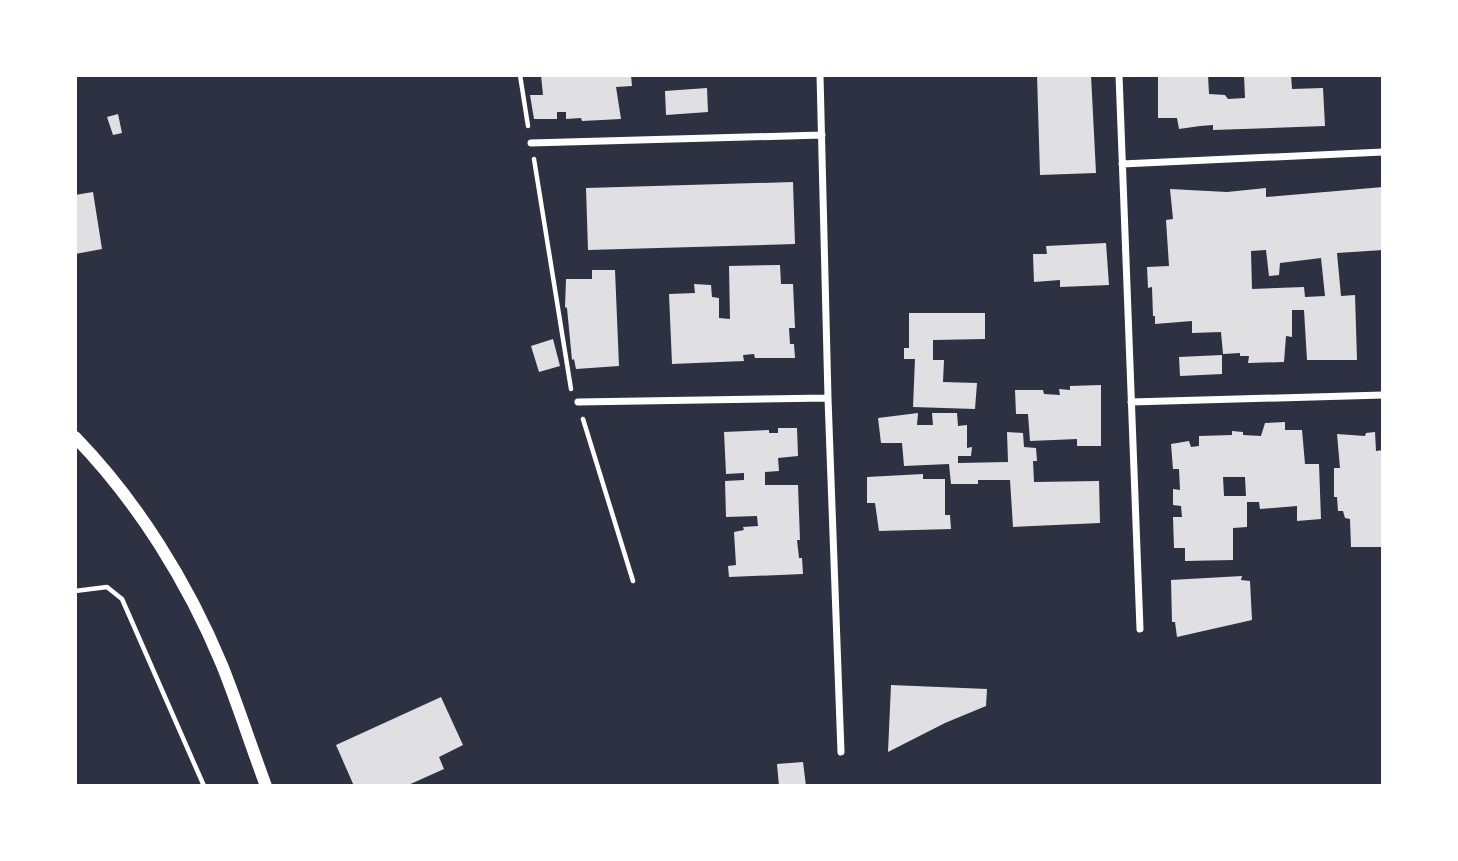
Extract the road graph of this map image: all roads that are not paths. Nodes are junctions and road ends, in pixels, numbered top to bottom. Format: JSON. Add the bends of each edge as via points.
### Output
{"nodes":[{"id":1,"x":820,"y":75,"type":"edge"},
{"id":2,"x":1119,"y":75,"type":"edge"},
{"id":3,"x":822,"y":135,"type":"junction"},
{"id":4,"x":531,"y":143,"type":"road end"},
{"id":5,"x":1383,"y":152,"type":"edge"},
{"id":6,"x":1122,"y":164,"type":"junction"},
{"id":7,"x":1383,"y":395,"type":"edge"},
{"id":8,"x":828,"y":398,"type":"junction"},
{"id":9,"x":578,"y":402,"type":"road end"},
{"id":10,"x":1131,"y":402,"type":"junction"},
{"id":11,"x":75,"y":437,"type":"edge"},
{"id":12,"x":1140,"y":629,"type":"dead end"},
{"id":13,"x":841,"y":752,"type":"dead end"},
{"id":14,"x":266,"y":786,"type":"edge"}],
"edges":[{"from":1,"to":3,"type":"street"},
{"from":2,"to":6,"type":"street"},
{"from":3,"to":4,"type":"street"},
{"from":3,"to":8,"type":"street"},
{"from":5,"to":6,"type":"street"},
{"from":6,"to":10,"type":"street"},
{"from":7,"to":10,"type":"street"},
{"from":8,"to":9,"type":"street"},
{"from":8,"to":13,"type":"street"},
{"from":10,"to":12,"type":"street"},
{"from":11,"to":14,"type":"street","via":[[141,517],[183,585],[221,664]]}]}
